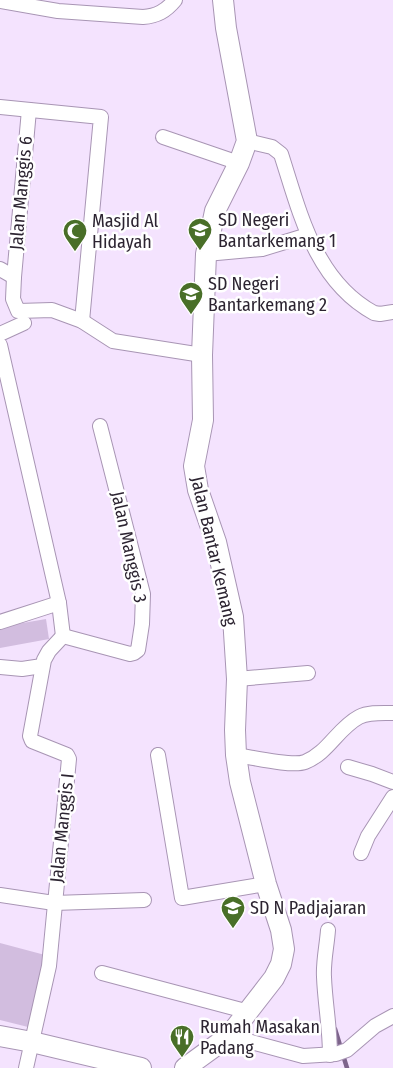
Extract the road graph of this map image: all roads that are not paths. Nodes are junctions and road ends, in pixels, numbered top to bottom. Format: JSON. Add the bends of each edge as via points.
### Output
{"nodes":[{"id":1,"x":176,"y":0,"type":"edge"},
{"id":2,"x":223,"y":0,"type":"edge"},
{"id":3,"x":0,"y":1,"type":"edge"},
{"id":4,"x":56,"y":5,"type":"edge"},
{"id":5,"x":0,"y":107,"type":"edge"},
{"id":6,"x":29,"y":110,"type":"junction"},
{"id":7,"x":163,"y":137,"type":"dead end"},
{"id":8,"x":243,"y":151,"type":"junction"},
{"id":9,"x":308,"y":235,"type":"junction"},
{"id":10,"x":206,"y":254,"type":"junction"},
{"id":11,"x":0,"y":268,"type":"edge"},
{"id":12,"x":14,"y":277,"type":"junction"},
{"id":13,"x":393,"y":312,"type":"edge"},
{"id":14,"x":82,"y":321,"type":"junction"},
{"id":15,"x":24,"y":323,"type":"dead end"},
{"id":16,"x":0,"y":334,"type":"edge"},
{"id":17,"x":0,"y":346,"type":"edge"},
{"id":18,"x":202,"y":355,"type":"junction"},
{"id":19,"x":100,"y":426,"type":"dead end"},
{"id":20,"x":59,"y":603,"type":"junction"},
{"id":21,"x":0,"y":622,"type":"edge"},
{"id":22,"x":63,"y":636,"type":"junction"},
{"id":23,"x":42,"y":666,"type":"junction"},
{"id":24,"x":0,"y":667,"type":"edge"},
{"id":25,"x":308,"y":673,"type":"dead end"},
{"id":26,"x":237,"y":679,"type":"junction"},
{"id":27,"x":393,"y":713,"type":"edge"},
{"id":28,"x":158,"y":754,"type":"dead end"},
{"id":29,"x":236,"y":755,"type":"junction"},
{"id":30,"x":348,"y":767,"type":"dead end"},
{"id":31,"x":393,"y":782,"type":"edge"},
{"id":32,"x":393,"y":797,"type":"edge"},
{"id":33,"x":362,"y":852,"type":"dead end"},
{"id":34,"x":266,"y":884,"type":"junction"},
{"id":35,"x":0,"y":895,"type":"edge"},
{"id":36,"x":144,"y":900,"type":"dead end"},
{"id":37,"x":54,"y":903,"type":"junction"},
{"id":38,"x":328,"y":930,"type":"dead end"},
{"id":39,"x":102,"y":973,"type":"dead end"},
{"id":40,"x":249,"y":1012,"type":"junction"},
{"id":41,"x":393,"y":1016,"type":"edge"},
{"id":42,"x":0,"y":1036,"type":"edge"},
{"id":43,"x":229,"y":1036,"type":"junction"},
{"id":44,"x":32,"y":1042,"type":"junction"},
{"id":45,"x":338,"y":1053,"type":"junction"},
{"id":46,"x":306,"y":1062,"type":"edge"},
{"id":47,"x":107,"y":1065,"type":"edge"},
{"id":48,"x":26,"y":1068,"type":"edge"},
{"id":49,"x":141,"y":1068,"type":"edge"},
{"id":50,"x":185,"y":1068,"type":"edge"}],
"edges":[{"from":1,"to":4,"type":"street","via":[[153,17]]},
{"from":2,"to":8,"type":"street"},
{"from":3,"to":4,"type":"street"},
{"from":5,"to":6,"type":"street"},
{"from":6,"to":12,"type":"street","name":"Jalan Manggis 6"},
{"from":6,"to":14,"type":"street","via":[[101,117]]},
{"from":7,"to":8,"type":"street"},
{"from":8,"to":9,"type":"street","via":[[272,147],[281,154]]},
{"from":8,"to":10,"type":"street","name":"Jalan Bantar Kemang","via":[[215,211]]},
{"from":9,"to":10,"type":"street","via":[[262,249]]},
{"from":9,"to":13,"type":"street","via":[[326,269],[342,289],[374,313]]},
{"from":10,"to":18,"type":"street","name":"Jalan Bantar Kemang"},
{"from":11,"to":12,"type":"street"},
{"from":12,"to":14,"type":"street","name":"Jalan Manggis 6","via":[[13,299],[18,311],[52,310]]},
{"from":14,"to":18,"type":"street","via":[[113,342]]},
{"from":15,"to":16,"type":"street"},
{"from":17,"to":20,"type":"street"},
{"from":18,"to":26,"type":"street","name":"Jalan Bantar Kemang","via":[[203,420],[194,466],[233,617]]},
{"from":19,"to":22,"type":"street","name":"Jalan Manggis 3","via":[[142,594],[138,650],[130,654]]},
{"from":20,"to":21,"type":"street"},
{"from":20,"to":22,"type":"street"},
{"from":22,"to":23,"type":"street","name":"Jalan Manggis I","via":[[48,651]]},
{"from":23,"to":24,"type":"street","via":[[22,669]]},
{"from":23,"to":37,"type":"street","name":"Jalan Manggis I","via":[[30,738],[67,755],[69,759]]},
{"from":25,"to":26,"type":"street"},
{"from":26,"to":29,"type":"street","name":"Jalan Bantar Kemang"},
{"from":27,"to":29,"type":"street","via":[[374,713],[358,718],[328,746],[304,762]]},
{"from":28,"to":34,"type":"street","via":[[182,898]]},
{"from":29,"to":34,"type":"street","name":"Jalan Bantar Kemang"},
{"from":30,"to":31,"type":"street"},
{"from":32,"to":33,"type":"street","via":[[372,829]]},
{"from":34,"to":40,"type":"street","name":"Jalan Bantar Kemang","via":[[284,949],[274,978]]},
{"from":35,"to":37,"type":"street"},
{"from":36,"to":37,"type":"street"},
{"from":37,"to":44,"type":"street","via":[[49,966]]},
{"from":38,"to":45,"type":"street","via":[[325,998],[330,1032]]},
{"from":39,"to":40,"type":"street"},
{"from":40,"to":43,"type":"street","name":"Jalan Bantar Kemang"},
{"from":41,"to":45,"type":"street"},
{"from":42,"to":44,"type":"street"},
{"from":43,"to":46,"type":"street"},
{"from":43,"to":50,"type":"street","name":"Jalan Bantar Kemang"},
{"from":44,"to":47,"type":"street"},
{"from":44,"to":48,"type":"street"},
{"from":45,"to":46,"type":"street"},
{"from":47,"to":49,"type":"street"}]}
